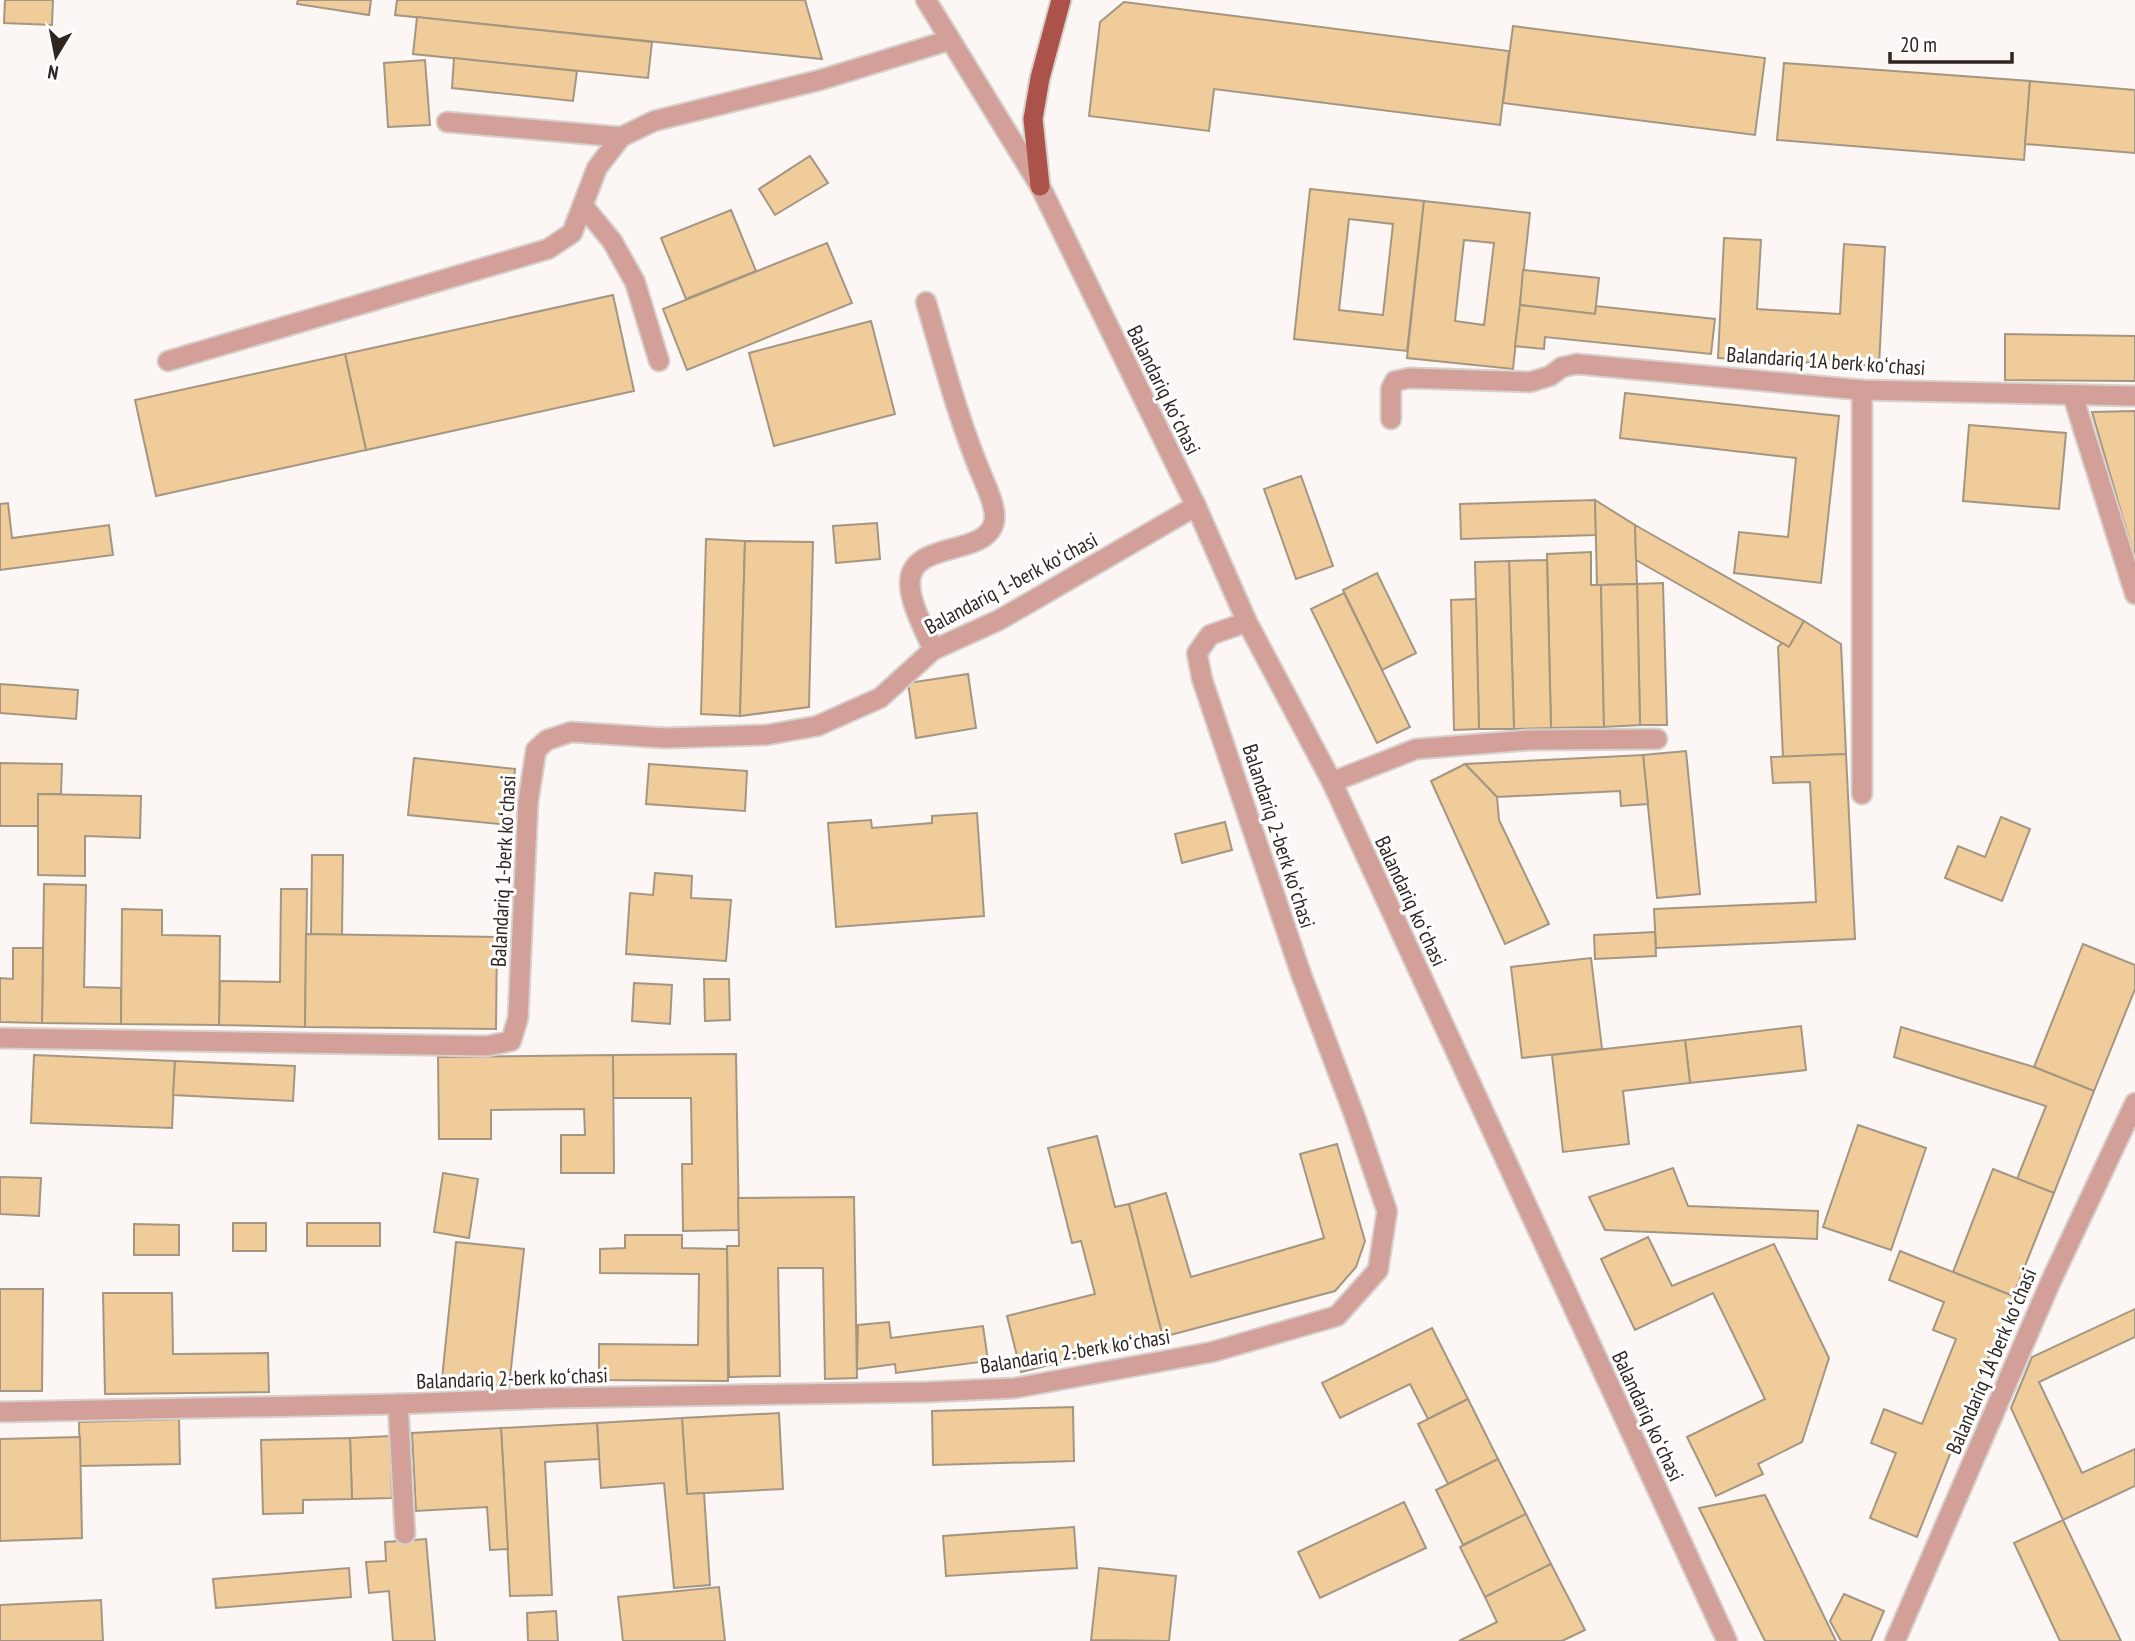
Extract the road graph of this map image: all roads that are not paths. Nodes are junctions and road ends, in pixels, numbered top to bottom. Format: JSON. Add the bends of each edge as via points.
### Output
{"nodes":[{"id":1,"x":926,"y":0,"type":"edge"},
{"id":2,"x":1061,"y":0,"type":"edge"},
{"id":3,"x":950,"y":40,"type":"junction"},
{"id":4,"x":447,"y":122,"type":"dead end"},
{"id":5,"x":621,"y":136,"type":"junction"},
{"id":6,"x":1040,"y":186,"type":"junction"},
{"id":7,"x":584,"y":207,"type":"junction"},
{"id":8,"x":926,"y":302,"type":"dead end"},
{"id":9,"x":167,"y":361,"type":"dead end"},
{"id":10,"x":659,"y":361,"type":"dead end"},
{"id":11,"x":1862,"y":390,"type":"junction"},
{"id":12,"x":2073,"y":396,"type":"junction"},
{"id":13,"x":2135,"y":396,"type":"edge"},
{"id":14,"x":1391,"y":419,"type":"dead end"},
{"id":15,"x":1196,"y":506,"type":"junction"},
{"id":16,"x":2135,"y":594,"type":"edge"},
{"id":17,"x":1247,"y":622,"type":"junction"},
{"id":18,"x":933,"y":650,"type":"junction"},
{"id":19,"x":1657,"y":739,"type":"dead end"},
{"id":20,"x":1332,"y":782,"type":"junction"},
{"id":21,"x":1861,"y":794,"type":"dead end"},
{"id":22,"x":0,"y":1038,"type":"edge"},
{"id":23,"x":2135,"y":1102,"type":"edge"},
{"id":24,"x":398,"y":1404,"type":"junction"},
{"id":25,"x":0,"y":1412,"type":"edge"},
{"id":26,"x":405,"y":1534,"type":"dead end"},
{"id":27,"x":1727,"y":1641,"type":"edge"},
{"id":28,"x":1895,"y":1641,"type":"edge"}],
"edges":[{"from":1,"to":3,"type":"street","name":"Balandariq koʻchasi"},
{"from":2,"to":6,"type":"main road","via":[[1033,119]]},
{"from":3,"to":5,"type":"street","via":[[820,80],[654,121]]},
{"from":3,"to":6,"type":"street","name":"Balandariq koʻchasi"},
{"from":4,"to":5,"type":"street"},
{"from":5,"to":7,"type":"street","via":[[597,168]]},
{"from":6,"to":15,"type":"street","name":"Balandariq koʻchasi"},
{"from":7,"to":9,"type":"street","via":[[572,233],[548,248]]},
{"from":7,"to":10,"type":"street","via":[[612,241],[635,282]]},
{"from":8,"to":18,"type":"street","via":[[959,415],[989,493],[994,521],[988,534],[922,559],[914,570],[909,581],[911,596]]},
{"from":11,"to":12,"type":"street","name":"Balandariq 1A berk koʻchasi"},
{"from":11,"to":14,"type":"street","name":"Balandariq 1A berk koʻchasi","via":[[1577,364],[1530,382],[1395,381]]},
{"from":11,"to":21,"type":"street"},
{"from":12,"to":13,"type":"street","name":"Balandariq 1A berk koʻchasi"},
{"from":12,"to":16,"type":"street"},
{"from":15,"to":17,"type":"street","name":"Balandariq koʻchasi"},
{"from":15,"to":18,"type":"street","name":"Balandariq 1-berk koʻchasi","via":[[999,620]]},
{"from":17,"to":20,"type":"street","name":"Balandariq koʻchasi"},
{"from":17,"to":24,"type":"street","name":"Balandariq 2-berk koʻchasi","via":[[1210,635],[1197,653],[1202,679],[1387,1211],[1378,1270],[1337,1316],[1212,1352],[1015,1388]]},
{"from":18,"to":22,"type":"street","name":"Balandariq 1-berk koʻchasi","via":[[880,698],[817,726],[766,735],[665,738],[571,732],[547,740],[536,750],[528,802],[518,1018],[511,1041],[487,1046]]},
{"from":19,"to":20,"type":"street","via":[[1529,740],[1416,749]]},
{"from":20,"to":27,"type":"street","name":"Balandariq koʻchasi"},
{"from":23,"to":28,"type":"street","name":"Balandariq 1A berk koʻchasi","via":[[2051,1281]]},
{"from":24,"to":25,"type":"street","name":"Balandariq 2-berk koʻchasi"},
{"from":24,"to":26,"type":"street"}]}
